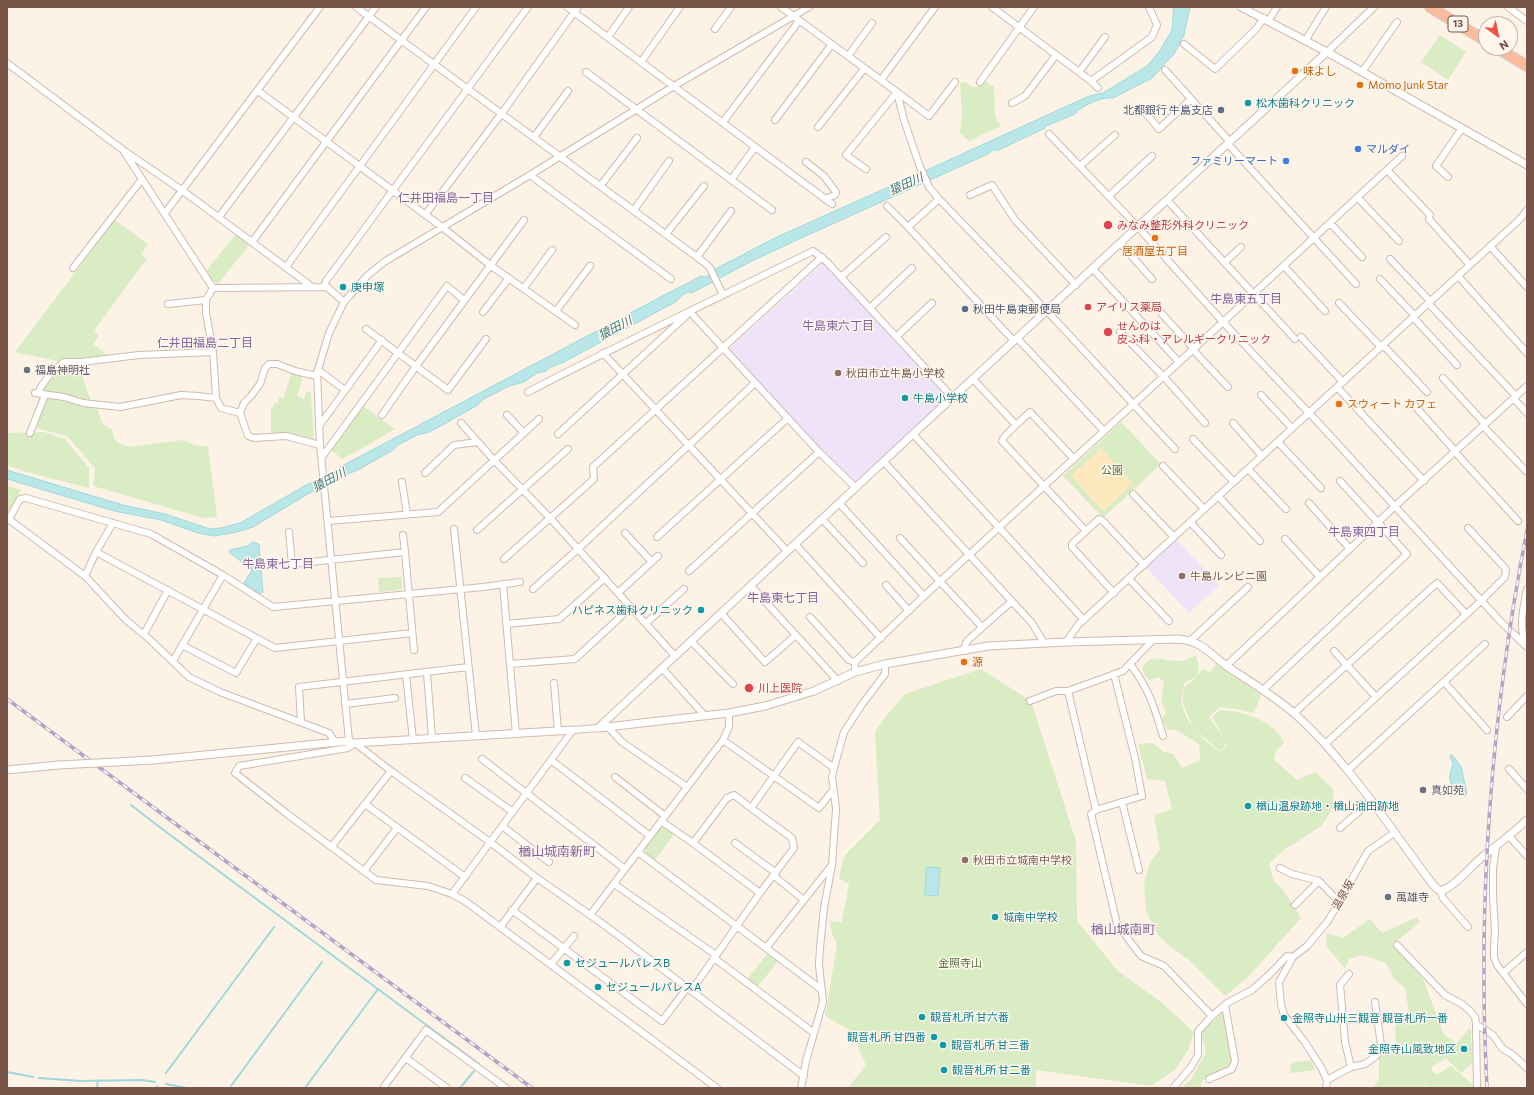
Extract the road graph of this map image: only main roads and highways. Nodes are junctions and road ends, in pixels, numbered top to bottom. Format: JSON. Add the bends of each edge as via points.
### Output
{"nodes":[{"id":1,"x":1430,"y":7,"type":"edge"},
{"id":2,"x":1478,"y":36,"type":"edge"},
{"id":3,"x":1510,"y":56,"type":"edge"},
{"id":4,"x":1527,"y":66,"type":"edge"}],
"edges":[{"from":1,"to":2,"type":"highway","number":"13"},
{"from":3,"to":4,"type":"highway"}]}
